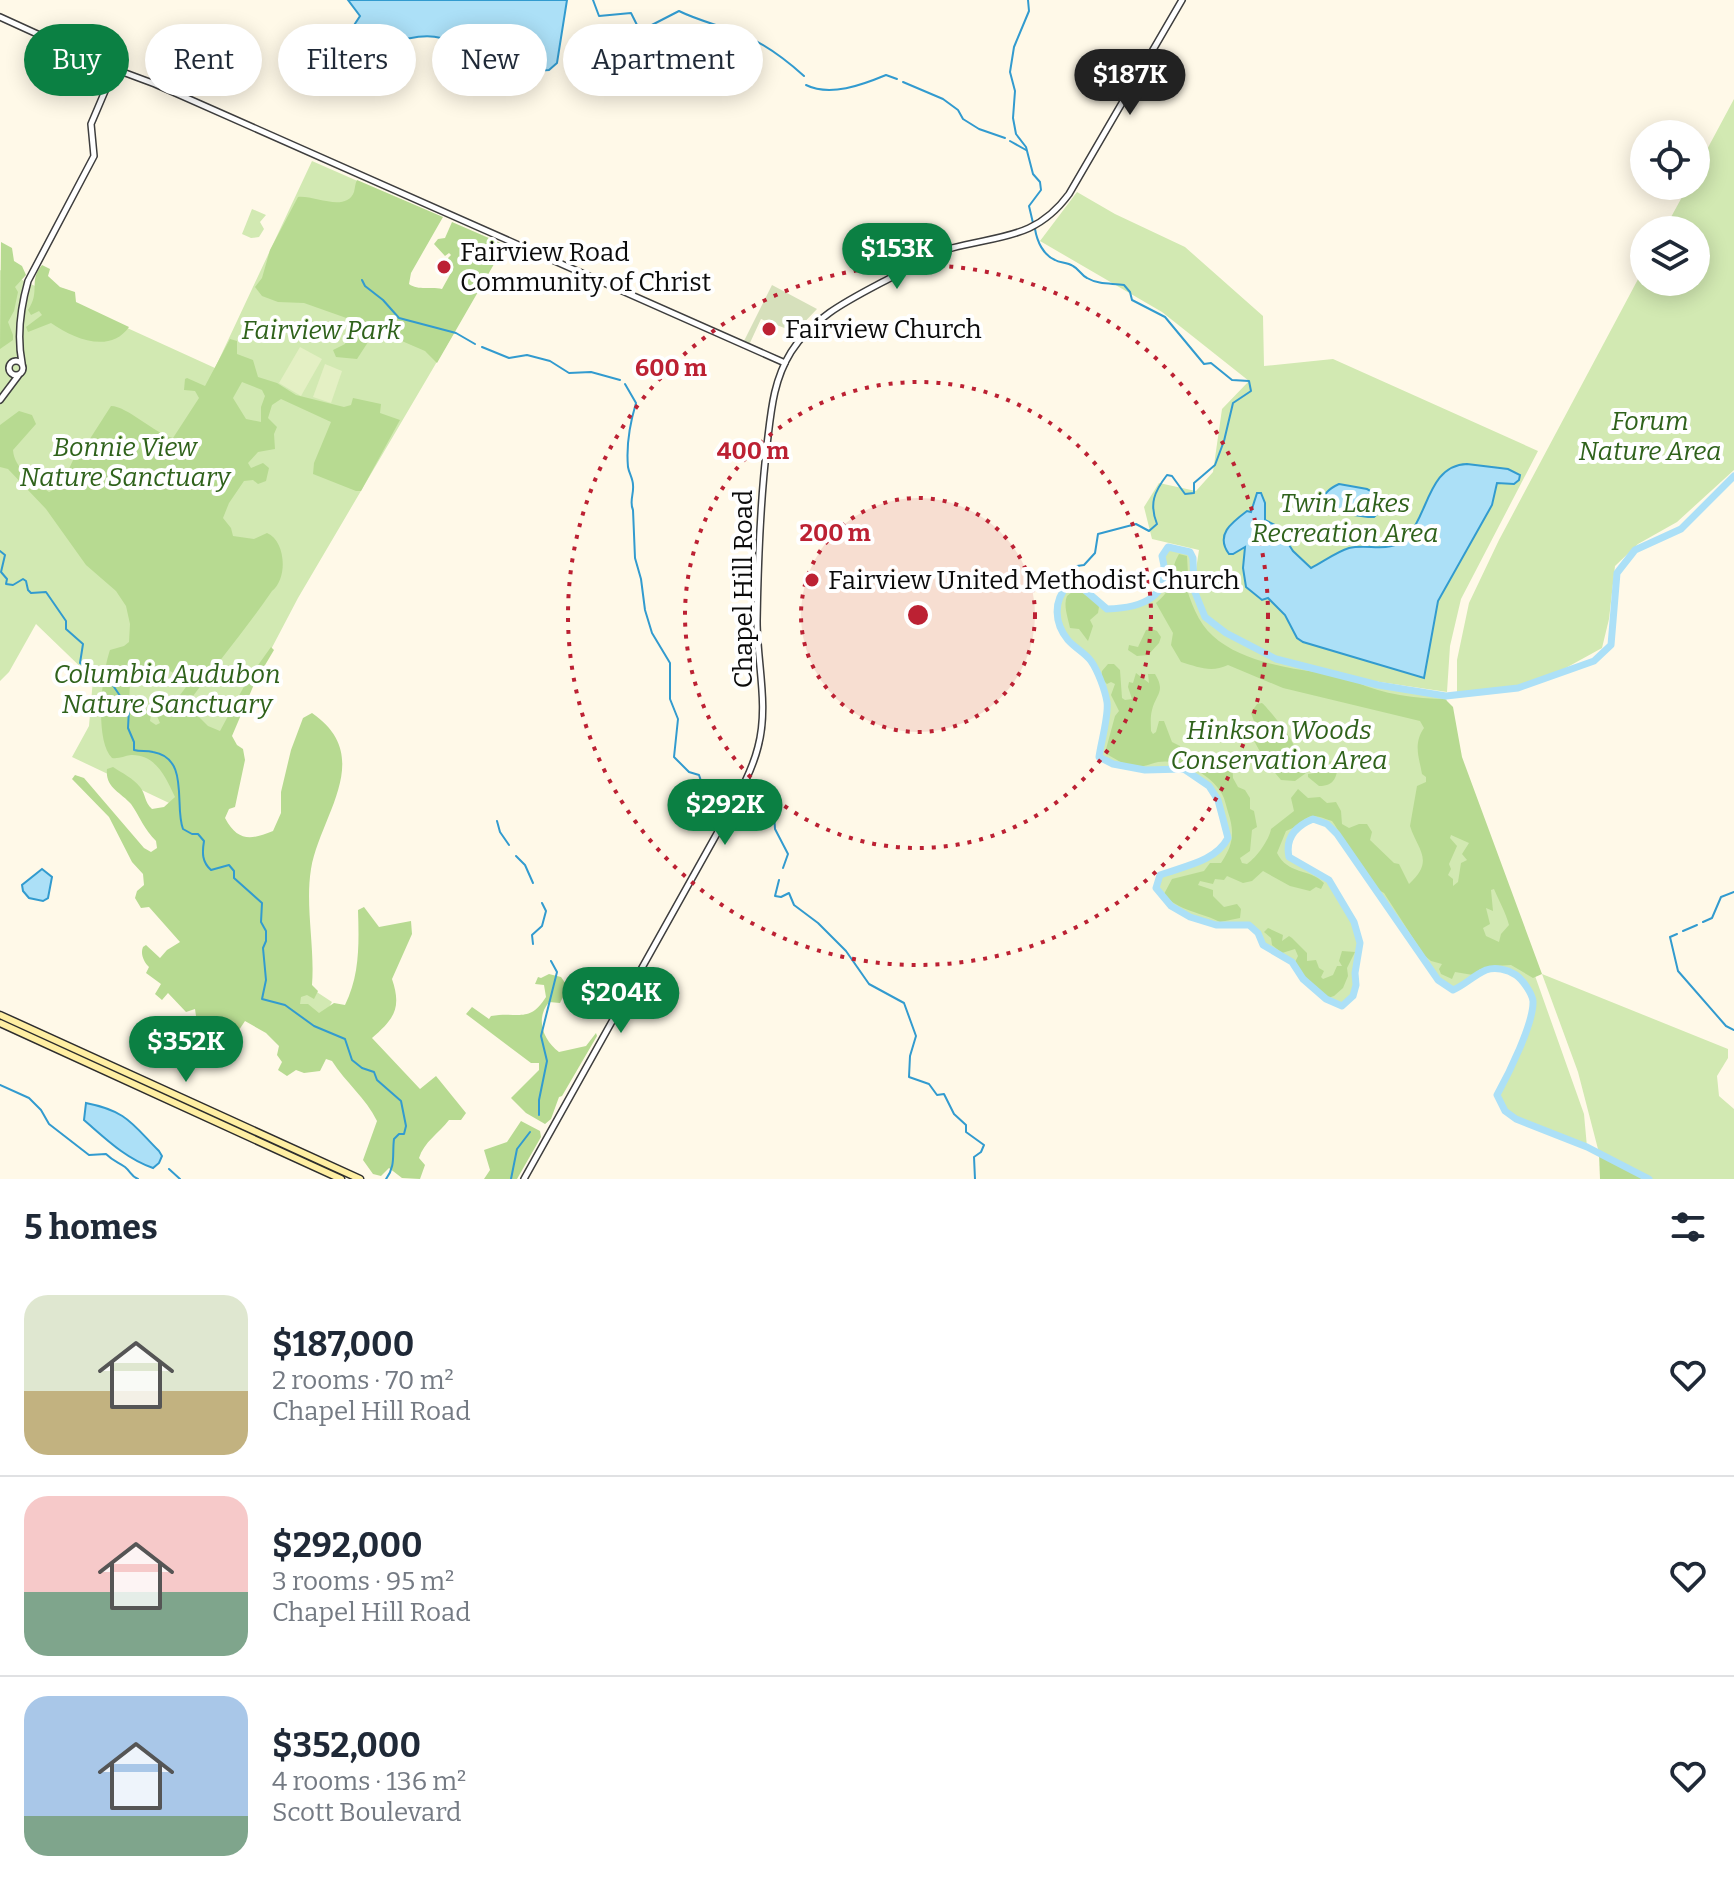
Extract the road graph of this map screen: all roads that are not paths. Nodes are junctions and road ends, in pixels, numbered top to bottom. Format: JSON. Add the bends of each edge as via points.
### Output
{"nodes":[{"id":1,"x":1182,"y":0,"type":"edge"},
{"id":2,"x":0,"y":17,"type":"edge"},
{"id":3,"x":24,"y":27,"type":"edge"},
{"id":4,"x":129,"y":74,"type":"edge"},
{"id":5,"x":103,"y":96,"type":"edge"},
{"id":6,"x":19,"y":349,"type":"junction"},
{"id":7,"x":13,"y":362,"type":"junction"},
{"id":8,"x":22,"y":363,"type":"junction"},
{"id":9,"x":785,"y":363,"type":"junction"},
{"id":10,"x":10,"y":372,"type":"junction"},
{"id":11,"x":18,"y":376,"type":"junction"},
{"id":12,"x":9,"y":386,"type":"junction"},
{"id":13,"x":0,"y":400,"type":"edge"},
{"id":14,"x":0,"y":1015,"type":"edge"},
{"id":15,"x":0,"y":1023,"type":"edge"},
{"id":16,"x":341,"y":1179,"type":"edge"},
{"id":17,"x":360,"y":1179,"type":"edge"},
{"id":18,"x":524,"y":1179,"type":"edge"}],
"edges":[{"from":1,"to":9,"type":"street","name":"Chapel Hill Road","via":[[1069,194],[1043,221],[931,255],[824,317],[799,340]]},
{"from":2,"to":3,"type":"street"},
{"from":4,"to":9,"type":"street"},
{"from":5,"to":6,"type":"street","via":[[91,124],[94,156],[28,281]]},
{"from":6,"to":7,"type":"street"},
{"from":6,"to":8,"type":"street"},
{"from":7,"to":8,"type":"street"},
{"from":7,"to":10,"type":"street"},
{"from":8,"to":11,"type":"street"},
{"from":9,"to":18,"type":"street","name":"Chapel Hill Road","via":[[773,393],[762,488],[757,626],[763,708],[758,747],[734,803]]},
{"from":10,"to":11,"type":"street"},
{"from":10,"to":12,"type":"street"},
{"from":11,"to":12,"type":"street"},
{"from":12,"to":13,"type":"street"},
{"from":14,"to":17,"type":"main road"},
{"from":15,"to":16,"type":"main road"}]}
